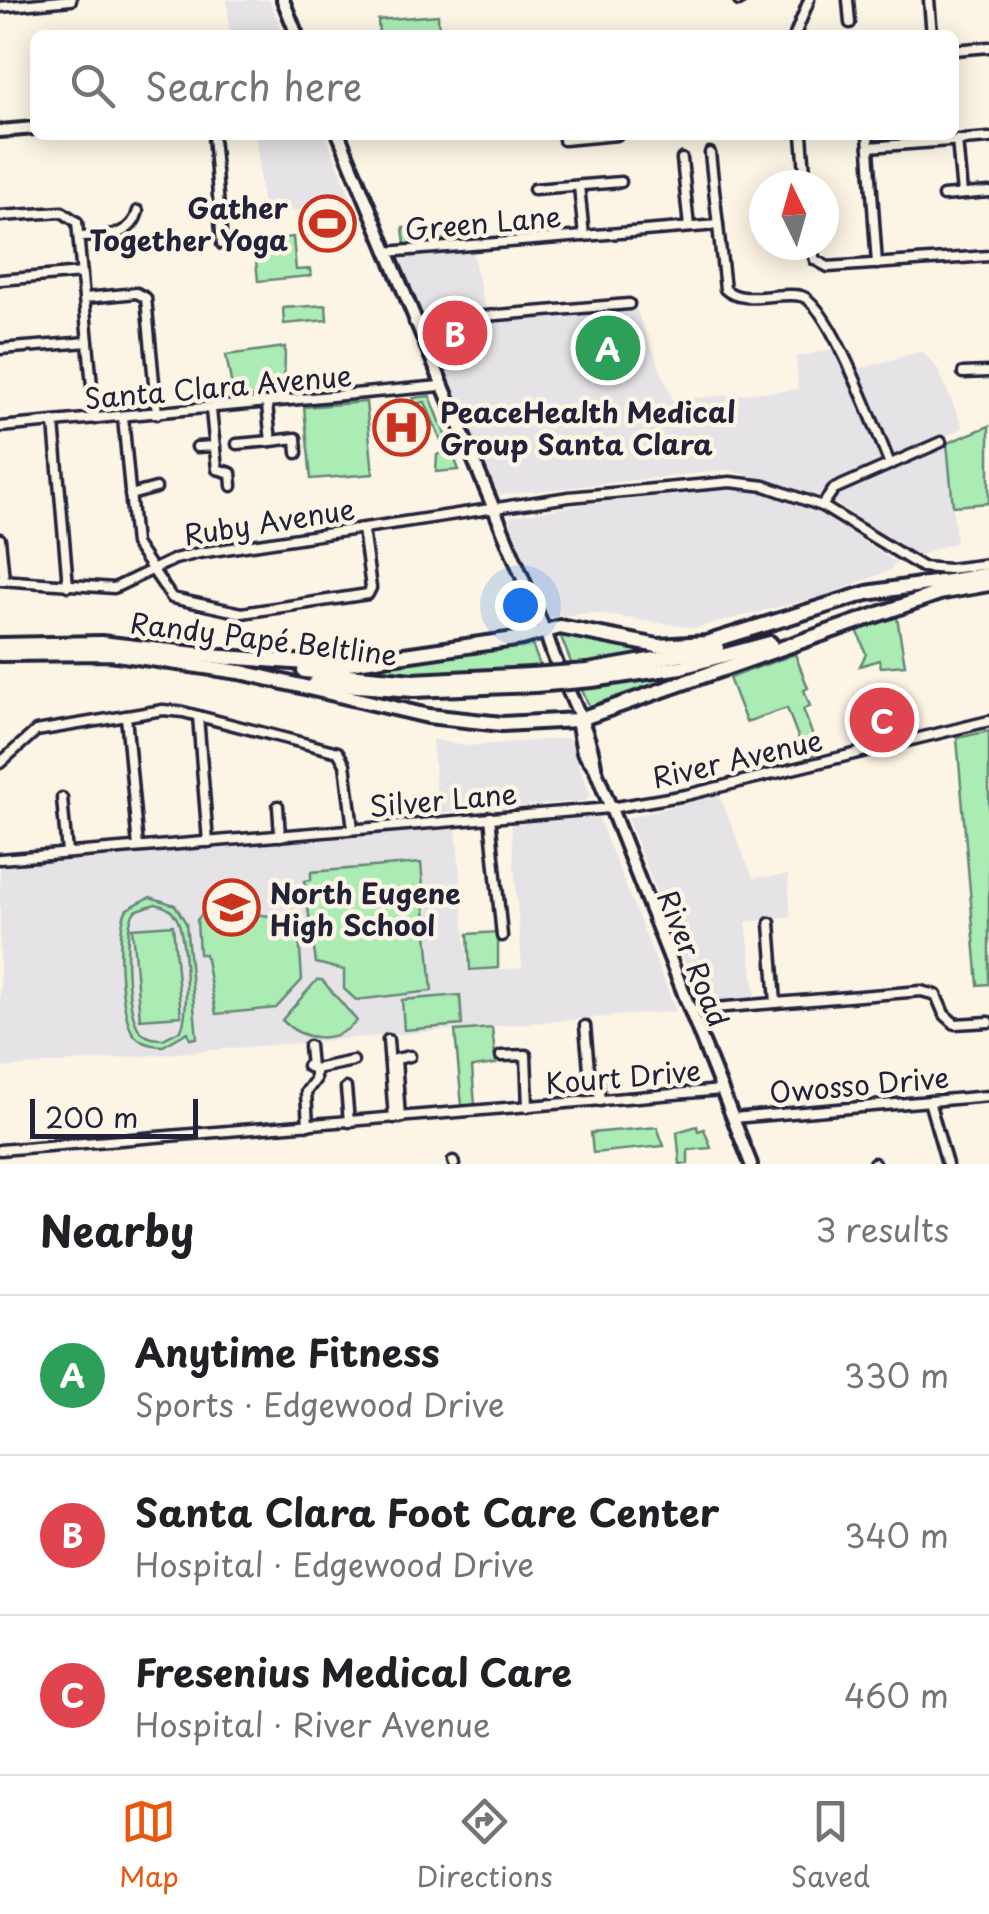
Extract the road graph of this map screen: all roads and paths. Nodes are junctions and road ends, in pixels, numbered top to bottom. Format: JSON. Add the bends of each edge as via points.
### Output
{"nodes":[{"id":1,"x":71,"y":0,"type":"edge"},
{"id":2,"x":282,"y":0,"type":"edge"},
{"id":3,"x":810,"y":0,"type":"edge"},
{"id":4,"x":848,"y":0,"type":"edge"},
{"id":5,"x":929,"y":0,"type":"edge"},
{"id":6,"x":0,"y":7,"type":"edge"},
{"id":7,"x":850,"y":24,"type":"dead end"},
{"id":8,"x":295,"y":30,"type":"edge"},
{"id":9,"x":797,"y":30,"type":"edge"},
{"id":10,"x":932,"y":30,"type":"edge"},
{"id":11,"x":989,"y":47,"type":"edge"},
{"id":12,"x":959,"y":50,"type":"edge"},
{"id":13,"x":30,"y":128,"type":"edge"},
{"id":14,"x":0,"y":131,"type":"edge"},
{"id":15,"x":989,"y":138,"type":"edge"},
{"id":16,"x":213,"y":140,"type":"edge"},
{"id":17,"x":341,"y":140,"type":"edge"},
{"id":18,"x":802,"y":140,"type":"edge"},
{"id":19,"x":868,"y":140,"type":"edge"},
{"id":20,"x":957,"y":140,"type":"joint"},
{"id":21,"x":959,"y":140,"type":"edge"},
{"id":22,"x":869,"y":148,"type":"junction"},
{"id":23,"x":710,"y":153,"type":"dead end"},
{"id":24,"x":682,"y":159,"type":"dead end"},
{"id":25,"x":805,"y":170,"type":"edge"},
{"id":26,"x":621,"y":182,"type":"dead end"},
{"id":27,"x":579,"y":186,"type":"junction"},
{"id":28,"x":534,"y":189,"type":"dead end"},
{"id":29,"x":989,"y":192,"type":"edge"},
{"id":30,"x":962,"y":194,"type":"junction"},
{"id":31,"x":942,"y":196,"type":"dead end"},
{"id":32,"x":138,"y":211,"type":"dead end"},
{"id":33,"x":0,"y":216,"type":"edge"},
{"id":34,"x":718,"y":225,"type":"junction"},
{"id":35,"x":689,"y":227,"type":"junction"},
{"id":36,"x":584,"y":236,"type":"junction"},
{"id":37,"x":80,"y":237,"type":"junction"},
{"id":38,"x":222,"y":244,"type":"dead end"},
{"id":39,"x":386,"y":252,"type":"junction"},
{"id":40,"x":989,"y":256,"type":"edge"},
{"id":41,"x":821,"y":260,"type":"edge"},
{"id":42,"x":877,"y":264,"type":"junction"},
{"id":43,"x":82,"y":274,"type":"junction"},
{"id":44,"x":0,"y":280,"type":"edge"},
{"id":45,"x":85,"y":298,"type":"junction"},
{"id":46,"x":629,"y":304,"type":"dead end"},
{"id":47,"x":413,"y":322,"type":"junction"},
{"id":48,"x":88,"y":342,"type":"junction"},
{"id":49,"x":0,"y":349,"type":"edge"},
{"id":50,"x":989,"y":372,"type":"edge"},
{"id":51,"x":963,"y":373,"type":"dead end"},
{"id":52,"x":440,"y":386,"type":"junction"},
{"id":53,"x":267,"y":405,"type":"junction"},
{"id":54,"x":211,"y":410,"type":"junction"},
{"id":55,"x":157,"y":414,"type":"junction"},
{"id":56,"x":123,"y":417,"type":"junction"},
{"id":57,"x":95,"y":420,"type":"junction"},
{"id":58,"x":54,"y":423,"type":"junction"},
{"id":59,"x":0,"y":427,"type":"edge"},
{"id":60,"x":270,"y":440,"type":"junction"},
{"id":61,"x":941,"y":442,"type":"dead end"},
{"id":62,"x":237,"y":444,"type":"dead end"},
{"id":63,"x":214,"y":446,"type":"junction"},
{"id":64,"x":198,"y":447,"type":"dead end"},
{"id":65,"x":297,"y":453,"type":"dead end"},
{"id":66,"x":890,"y":464,"type":"junction"},
{"id":67,"x":232,"y":486,"type":"dead end"},
{"id":68,"x":156,"y":488,"type":"dead end"},
{"id":69,"x":130,"y":495,"type":"junction"},
{"id":70,"x":822,"y":506,"type":"junction"},
{"id":71,"x":492,"y":510,"type":"junction"},
{"id":72,"x":363,"y":529,"type":"junction"},
{"id":73,"x":0,"y":538,"type":"edge"},
{"id":74,"x":989,"y":564,"type":"edge"},
{"id":75,"x":151,"y":572,"type":"junction"},
{"id":76,"x":989,"y":574,"type":"edge"},
{"id":77,"x":2,"y":580,"type":"edge"},
{"id":78,"x":989,"y":584,"type":"edge"},
{"id":79,"x":68,"y":586,"type":"junction"},
{"id":80,"x":941,"y":587,"type":"junction"},
{"id":81,"x":545,"y":632,"type":"junction"},
{"id":82,"x":0,"y":645,"type":"edge"},
{"id":83,"x":0,"y":654,"type":"edge"},
{"id":84,"x":224,"y":658,"type":"junction"},
{"id":85,"x":241,"y":672,"type":"junction"},
{"id":86,"x":533,"y":680,"type":"junction"},
{"id":87,"x":126,"y":716,"type":"junction"},
{"id":88,"x":198,"y":716,"type":"junction"},
{"id":89,"x":578,"y":720,"type":"junction"},
{"id":90,"x":989,"y":720,"type":"edge"},
{"id":91,"x":0,"y":746,"type":"edge"},
{"id":92,"x":8,"y":753,"type":"junction"},
{"id":93,"x":0,"y":763,"type":"edge"},
{"id":94,"x":62,"y":798,"type":"dead end"},
{"id":95,"x":278,"y":806,"type":"dead end"},
{"id":96,"x":610,"y":808,"type":"junction"},
{"id":97,"x":490,"y":818,"type":"junction"},
{"id":98,"x":353,"y":830,"type":"junction"},
{"id":99,"x":280,"y":836,"type":"junction"},
{"id":100,"x":208,"y":842,"type":"junction"},
{"id":101,"x":138,"y":848,"type":"junction"},
{"id":102,"x":67,"y":854,"type":"junction"},
{"id":103,"x":0,"y":859,"type":"edge"},
{"id":104,"x":770,"y":923,"type":"dead end"},
{"id":105,"x":502,"y":936,"type":"dead end"},
{"id":106,"x":885,"y":994,"type":"junction"},
{"id":107,"x":776,"y":1003,"type":"junction"},
{"id":108,"x":886,"y":1006,"type":"dead end"},
{"id":109,"x":690,"y":1010,"type":"junction"},
{"id":110,"x":989,"y":1022,"type":"edge"},
{"id":111,"x":585,"y":1026,"type":"dead end"},
{"id":112,"x":388,"y":1040,"type":"dead end"},
{"id":113,"x":309,"y":1046,"type":"dead end"},
{"id":114,"x":410,"y":1056,"type":"dead end"},
{"id":115,"x":502,"y":1056,"type":"dead end"},
{"id":116,"x":353,"y":1061,"type":"dead end"},
{"id":117,"x":311,"y":1067,"type":"junction"},
{"id":118,"x":346,"y":1088,"type":"dead end"},
{"id":119,"x":722,"y":1090,"type":"junction"},
{"id":120,"x":989,"y":1096,"type":"edge"},
{"id":121,"x":600,"y":1101,"type":"junction"},
{"id":122,"x":929,"y":1101,"type":"junction"},
{"id":123,"x":528,"y":1107,"type":"junction"},
{"id":124,"x":397,"y":1118,"type":"junction"},
{"id":125,"x":733,"y":1118,"type":"junction"},
{"id":126,"x":349,"y":1122,"type":"junction"},
{"id":127,"x":308,"y":1126,"type":"junction"},
{"id":128,"x":0,"y":1150,"type":"edge"},
{"id":129,"x":751,"y":1164,"type":"edge"},
{"id":130,"x":946,"y":1164,"type":"edge"}],
"edges":[{"from":1,"to":6,"type":"street"},
{"from":2,"to":8,"type":"main road"},
{"from":3,"to":9,"type":"street"},
{"from":4,"to":7,"type":"street"},
{"from":5,"to":10,"type":"street"},
{"from":11,"to":12,"type":"street"},
{"from":13,"to":14,"type":"main road"},
{"from":15,"to":21,"type":"street"},
{"from":16,"to":38,"type":"street"},
{"from":17,"to":39,"type":"main road"},
{"from":18,"to":25,"type":"street"},
{"from":19,"to":22,"type":"street"},
{"from":20,"to":22,"type":"street"},
{"from":20,"to":30,"type":"street"},
{"from":22,"to":42,"type":"street"},
{"from":23,"to":34,"type":"street"},
{"from":24,"to":35,"type":"street"},
{"from":26,"to":27,"type":"street"},
{"from":27,"to":28,"type":"street"},
{"from":27,"to":36,"type":"street","name":"Green Lane"},
{"from":29,"to":30,"type":"street"},
{"from":30,"to":31,"type":"street"},
{"from":32,"to":37,"type":"street","via":[[122,232]]},
{"from":33,"to":37,"type":"street","via":[[62,212],[75,218]]},
{"from":34,"to":35,"type":"street","name":"Green Lane"},
{"from":34,"to":66,"type":"street","via":[[730,294],[799,296],[821,309]]},
{"from":35,"to":36,"type":"street","name":"Green Lane"},
{"from":36,"to":39,"type":"street","name":"Green Lane"},
{"from":37,"to":43,"type":"street"},
{"from":39,"to":47,"type":"main road"},
{"from":40,"to":42,"type":"street"},
{"from":41,"to":42,"type":"street","via":[[828,267]]},
{"from":43,"to":44,"type":"street"},
{"from":43,"to":45,"type":"street"},
{"from":45,"to":48,"type":"street"},
{"from":45,"to":55,"type":"street","via":[[145,297]]},
{"from":46,"to":47,"type":"street"},
{"from":47,"to":52,"type":"main road"},
{"from":48,"to":49,"type":"street"},
{"from":48,"to":57,"type":"street"},
{"from":50,"to":51,"type":"street"},
{"from":52,"to":53,"type":"street","name":"Santa Clara Avenue"},
{"from":52,"to":71,"type":"main road"},
{"from":53,"to":54,"type":"street","name":"Santa Clara Avenue"},
{"from":53,"to":60,"type":"street"},
{"from":54,"to":55,"type":"street","name":"Santa Clara Avenue"},
{"from":54,"to":63,"type":"street"},
{"from":55,"to":56,"type":"street","name":"Santa Clara Avenue"},
{"from":56,"to":57,"type":"street","name":"Santa Clara Avenue"},
{"from":56,"to":69,"type":"street"},
{"from":57,"to":58,"type":"street","name":"Santa Clara Avenue"},
{"from":58,"to":59,"type":"street","name":"Santa Clara Avenue"},
{"from":58,"to":79,"type":"street"},
{"from":60,"to":62,"type":"street"},
{"from":60,"to":65,"type":"street","via":[[295,433]]},
{"from":61,"to":66,"type":"street"},
{"from":63,"to":64,"type":"street"},
{"from":63,"to":67,"type":"street","via":[[217,470],[231,473]]},
{"from":66,"to":70,"type":"street","via":[[834,488]]},
{"from":68,"to":69,"type":"street"},
{"from":69,"to":75,"type":"street","via":[[135,544]]},
{"from":70,"to":71,"type":"street","name":"Ruby Avenue","via":[[766,486],[712,482]]},
{"from":70,"to":74,"type":"street","name":"Ruby Avenue","via":[[917,566]]},
{"from":71,"to":72,"type":"street","name":"Ruby Avenue"},
{"from":71,"to":81,"type":"main road","name":"River Road"},
{"from":72,"to":75,"type":"street","name":"Ruby Avenue","via":[[199,553]]},
{"from":72,"to":75,"type":"street","via":[[371,588],[365,596],[239,612],[176,600]]},
{"from":73,"to":77,"type":"street"},
{"from":75,"to":79,"type":"street","name":"Ruby Avenue","via":[[114,588]]},
{"from":76,"to":80,"type":"highway","name":"Randy Papé Beltline"},
{"from":77,"to":79,"type":"street","name":"Ruby Avenue"},
{"from":78,"to":80,"type":"highway","name":"Randy Papé Beltline"},
{"from":80,"to":81,"type":"highway","via":[[868,593],[706,643],[658,646],[571,628]]},
{"from":80,"to":86,"type":"highway","name":"Randy Papé Beltline","bridge":true,"via":[[718,658]]},
{"from":80,"to":89,"type":"highway"},
{"from":81,"to":84,"type":"highway","via":[[335,665]]},
{"from":81,"to":89,"type":"main road","name":"River Road"},
{"from":82,"to":84,"type":"highway","name":"Randy Papé Beltline","via":[[101,643]]},
{"from":83,"to":85,"type":"highway","name":"Randy Papé Beltline","via":[[110,654]]},
{"from":84,"to":86,"type":"highway","name":"Randy Papé Beltline","via":[[398,680]]},
{"from":85,"to":86,"type":"highway","name":"Randy Papé Beltline","via":[[373,689]]},
{"from":85,"to":89,"type":"highway","via":[[428,716],[502,724]]},
{"from":87,"to":88,"type":"street","via":[[163,710]]},
{"from":87,"to":92,"type":"street","via":[[36,730]]},
{"from":87,"to":101,"type":"street"},
{"from":88,"to":98,"type":"street","via":[[338,752]]},
{"from":88,"to":100,"type":"street"},
{"from":89,"to":96,"type":"main road","name":"River Road","via":[[583,752]]},
{"from":90,"to":96,"type":"street","name":"River Avenue"},
{"from":91,"to":92,"type":"street"},
{"from":92,"to":93,"type":"street"},
{"from":94,"to":102,"type":"street"},
{"from":95,"to":99,"type":"street"},
{"from":96,"to":97,"type":"street","name":"Silver Lane"},
{"from":96,"to":109,"type":"main road","name":"River Road"},
{"from":97,"to":98,"type":"street","name":"Silver Lane"},
{"from":97,"to":105,"type":"street"},
{"from":98,"to":99,"type":"street","name":"Silver Lane"},
{"from":99,"to":100,"type":"street","name":"Silver Lane"},
{"from":100,"to":101,"type":"street","name":"Silver Lane"},
{"from":101,"to":102,"type":"street","name":"Silver Lane"},
{"from":102,"to":103,"type":"street","name":"Silver Lane"},
{"from":104,"to":107,"type":"street"},
{"from":106,"to":107,"type":"street"},
{"from":106,"to":108,"type":"street"},
{"from":106,"to":110,"type":"street","via":[[928,991],[955,1024]]},
{"from":107,"to":109,"type":"street"},
{"from":109,"to":119,"type":"main road","name":"River Road"},
{"from":111,"to":121,"type":"street","via":[[588,1070]]},
{"from":112,"to":124,"type":"street"},
{"from":113,"to":117,"type":"street"},
{"from":114,"to":124,"type":"street","via":[[396,1059]]},
{"from":115,"to":123,"type":"street","name":"Kourt Drive","via":[[526,1055]]},
{"from":116,"to":117,"type":"street"},
{"from":117,"to":127,"type":"street"},
{"from":118,"to":126,"type":"street"},
{"from":119,"to":121,"type":"street","name":"Kourt Drive"},
{"from":119,"to":125,"type":"main road","name":"River Road"},
{"from":120,"to":122,"type":"street","name":"Owosso Drive"},
{"from":121,"to":123,"type":"street","name":"Kourt Drive"},
{"from":122,"to":125,"type":"street","name":"Owosso Drive"},
{"from":122,"to":130,"type":"street"},
{"from":123,"to":124,"type":"street","name":"Kourt Drive"},
{"from":124,"to":126,"type":"street","name":"Kourt Drive"},
{"from":125,"to":129,"type":"main road","name":"River Road"},
{"from":126,"to":127,"type":"street","name":"Kourt Drive"},
{"from":127,"to":128,"type":"street","name":"Kourt Drive"}]}
